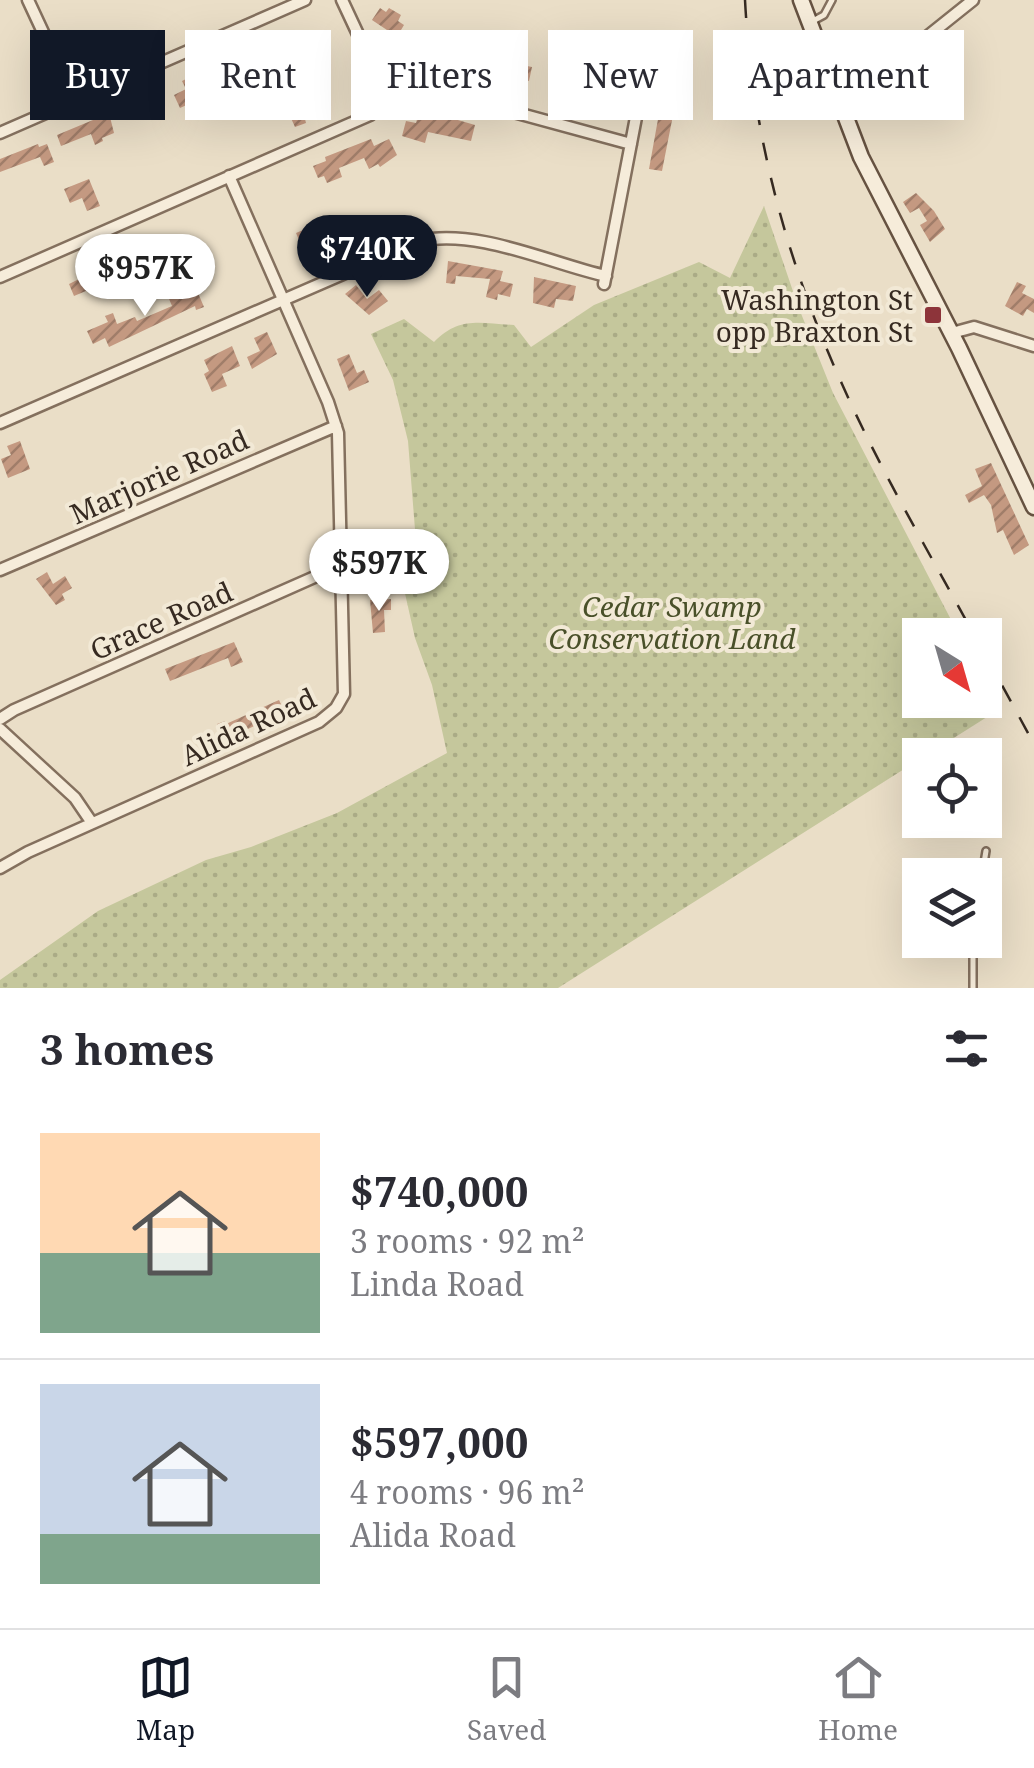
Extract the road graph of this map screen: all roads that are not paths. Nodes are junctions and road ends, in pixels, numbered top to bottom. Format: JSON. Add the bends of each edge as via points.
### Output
{"nodes":[{"id":1,"x":28,"y":0,"type":"edge"},
{"id":2,"x":304,"y":0,"type":"edge"},
{"id":3,"x":342,"y":0,"type":"edge"},
{"id":4,"x":801,"y":0,"type":"edge"},
{"id":5,"x":832,"y":0,"type":"edge"},
{"id":6,"x":973,"y":0,"type":"edge"},
{"id":7,"x":810,"y":23,"type":"junction"},
{"id":8,"x":42,"y":30,"type":"edge"},
{"id":9,"x":356,"y":30,"type":"edge"},
{"id":10,"x":813,"y":30,"type":"edge"},
{"id":11,"x":936,"y":30,"type":"edge"},
{"id":12,"x":165,"y":61,"type":"edge"},
{"id":13,"x":528,"y":116,"type":"edge"},
{"id":14,"x":32,"y":120,"type":"edge"},
{"id":15,"x":356,"y":120,"type":"edge"},
{"id":16,"x":636,"y":120,"type":"edge"},
{"id":17,"x":846,"y":120,"type":"edge"},
{"id":18,"x":0,"y":134,"type":"edge"},
{"id":19,"x":631,"y":144,"type":"junction"},
{"id":20,"x":230,"y":176,"type":"junction"},
{"id":21,"x":0,"y":277,"type":"edge"},
{"id":22,"x":284,"y":299,"type":"junction"},
{"id":23,"x":952,"y":333,"type":"junction"},
{"id":24,"x":1034,"y":346,"type":"edge"},
{"id":25,"x":0,"y":423,"type":"edge"},
{"id":26,"x":336,"y":426,"type":"junction"},
{"id":27,"x":1034,"y":508,"type":"edge"},
{"id":28,"x":0,"y":570,"type":"edge"},
{"id":29,"x":343,"y":572,"type":"junction"},
{"id":30,"x":0,"y":719,"type":"edge"},
{"id":31,"x":0,"y":729,"type":"edge"},
{"id":32,"x":92,"y":822,"type":"junction"},
{"id":33,"x":986,"y":851,"type":"dead end"},
{"id":34,"x":985,"y":858,"type":"edge"},
{"id":35,"x":0,"y":868,"type":"edge"},
{"id":36,"x":973,"y":958,"type":"edge"},
{"id":37,"x":973,"y":988,"type":"edge"}],
"edges":[{"from":1,"to":8,"type":"street"},
{"from":2,"to":12,"type":"street"},
{"from":3,"to":9,"type":"street"},
{"from":4,"to":7,"type":"main road"},
{"from":5,"to":7,"type":"lane"},
{"from":6,"to":11,"type":"street"},
{"from":7,"to":10,"type":"main road"},
{"from":13,"to":19,"type":"street"},
{"from":14,"to":18,"type":"street"},
{"from":15,"to":20,"type":"street"},
{"from":16,"to":19,"type":"street"},
{"from":17,"to":23,"type":"main road"},
{"from":19,"to":22,"type":"street","via":[[605,280],[475,240],[435,238]]},
{"from":20,"to":21,"type":"street"},
{"from":20,"to":22,"type":"street","name":"Alida Road"},
{"from":22,"to":25,"type":"street"},
{"from":22,"to":26,"type":"street","name":"Alida Road"},
{"from":23,"to":24,"type":"street","via":[[974,327]]},
{"from":23,"to":27,"type":"main road"},
{"from":26,"to":28,"type":"street","name":"Marjorie Road"},
{"from":26,"to":29,"type":"street","name":"Alida Road"},
{"from":29,"to":30,"type":"street","name":"Grace Road","via":[[319,575]]},
{"from":29,"to":32,"type":"street","name":"Alida Road","via":[[345,682],[333,712]]},
{"from":31,"to":32,"type":"street"},
{"from":32,"to":35,"type":"street","name":"Alida Road"},
{"from":33,"to":34,"type":"lane"},
{"from":36,"to":37,"type":"lane"}]}
